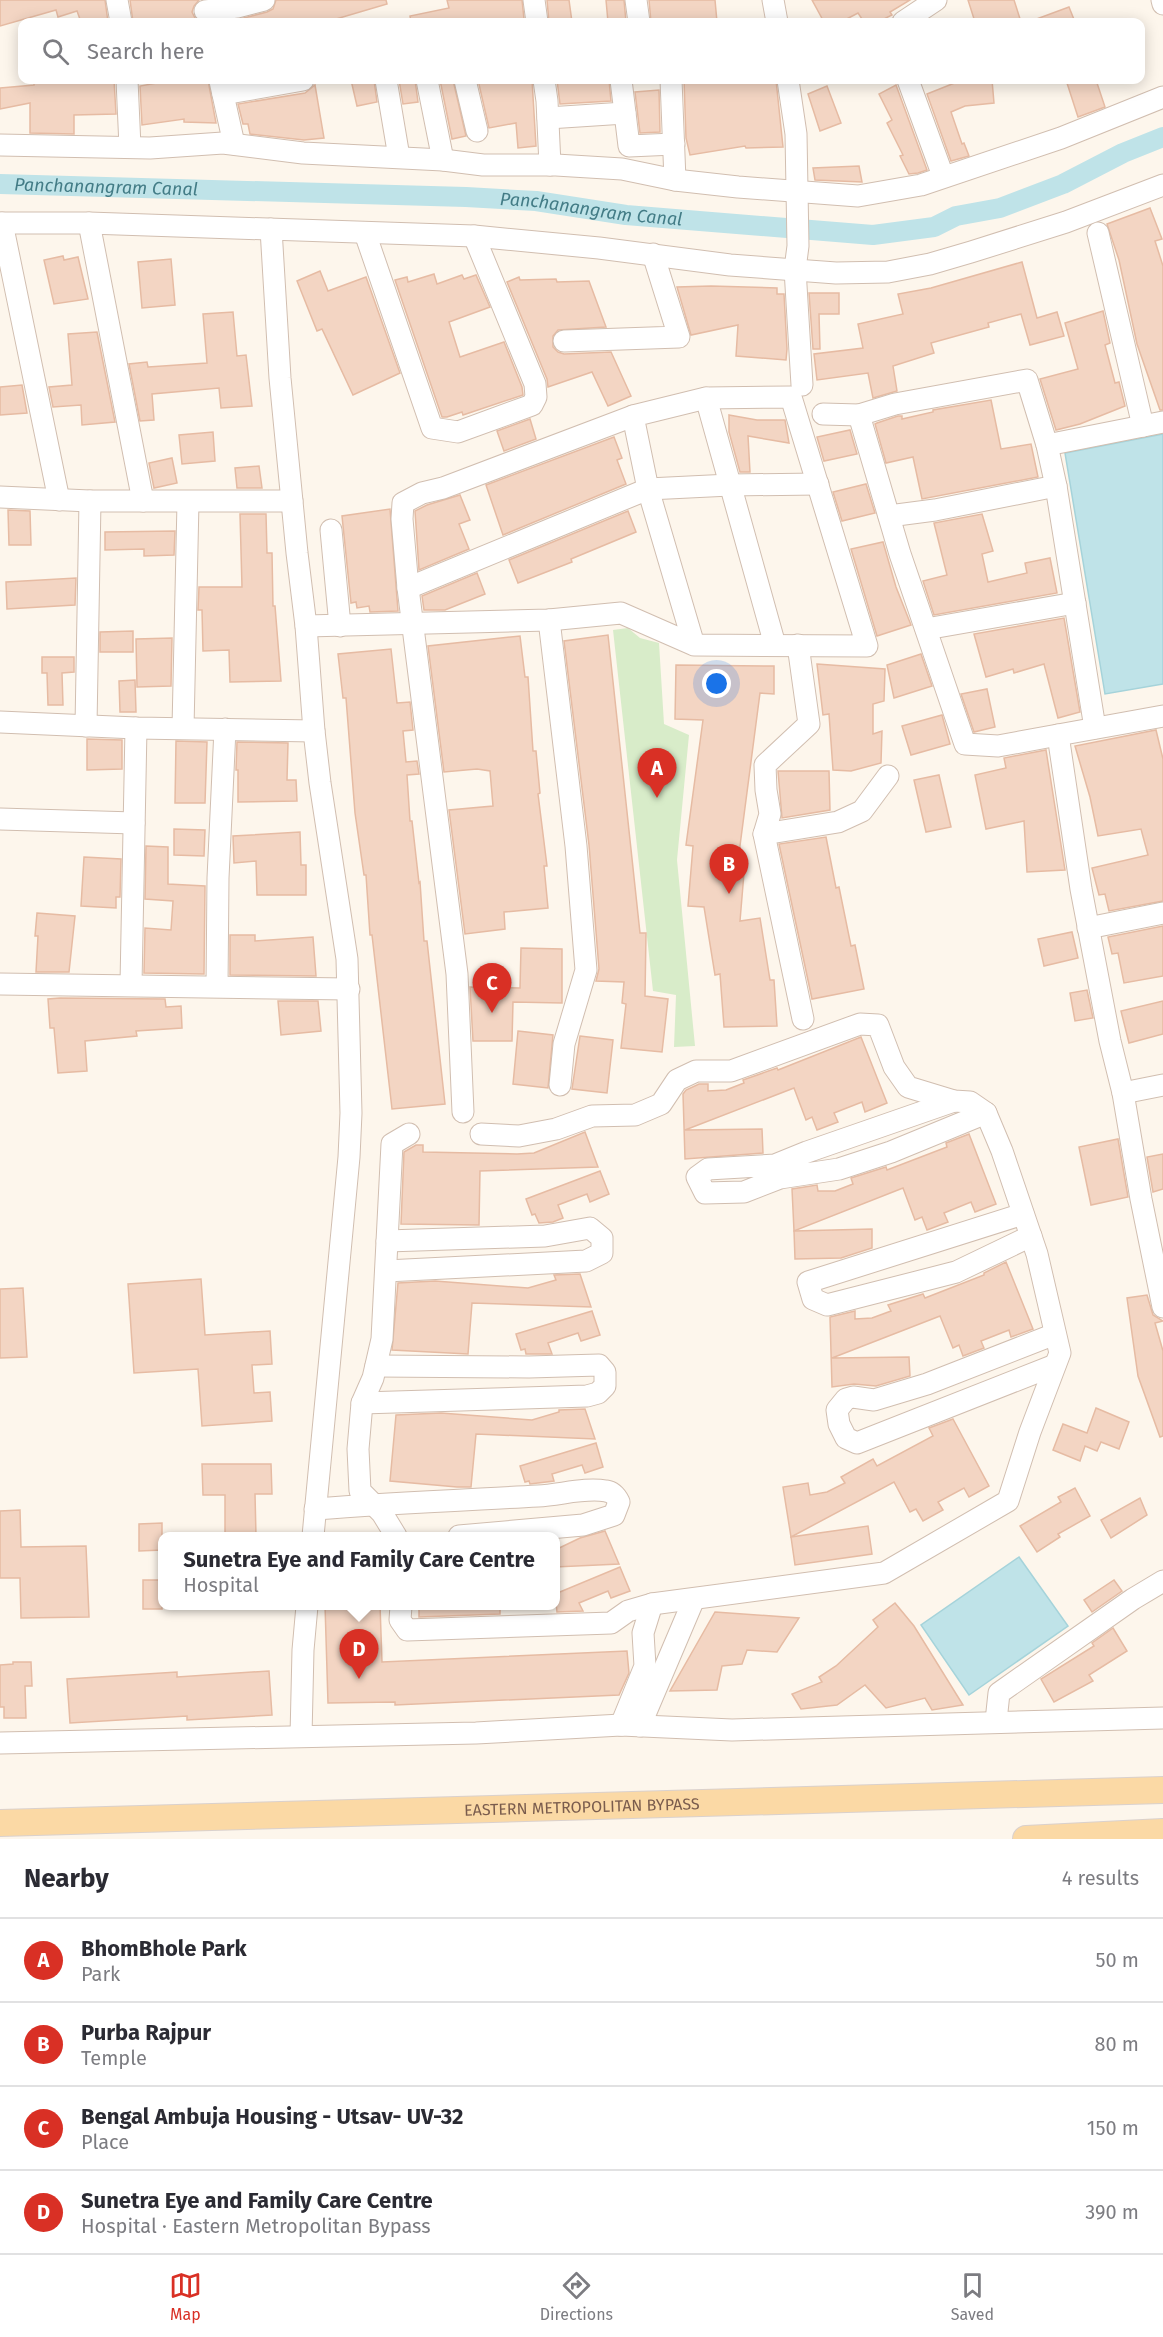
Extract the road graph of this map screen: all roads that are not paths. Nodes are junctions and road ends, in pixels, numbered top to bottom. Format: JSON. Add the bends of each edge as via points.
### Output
{"nodes":[{"id":1,"x":117,"y":0,"type":"edge"},
{"id":2,"x":264,"y":0,"type":"edge"},
{"id":3,"x":534,"y":0,"type":"edge"},
{"id":4,"x":636,"y":0,"type":"edge"},
{"id":5,"x":773,"y":0,"type":"edge"},
{"id":6,"x":936,"y":0,"type":"edge"},
{"id":7,"x":205,"y":11,"type":"edge"},
{"id":8,"x":120,"y":18,"type":"edge"},
{"id":9,"x":536,"y":18,"type":"edge"},
{"id":10,"x":638,"y":18,"type":"edge"},
{"id":11,"x":776,"y":18,"type":"edge"},
{"id":12,"x":909,"y":18,"type":"edge"},
{"id":13,"x":127,"y":84,"type":"edge"},
{"id":14,"x":257,"y":84,"type":"edge"},
{"id":15,"x":387,"y":84,"type":"edge"},
{"id":16,"x":428,"y":84,"type":"edge"},
{"id":17,"x":466,"y":84,"type":"edge"},
{"id":18,"x":544,"y":84,"type":"edge"},
{"id":19,"x":621,"y":84,"type":"edge"},
{"id":20,"x":671,"y":84,"type":"edge"},
{"id":21,"x":789,"y":84,"type":"edge"},
{"id":22,"x":909,"y":84,"type":"edge"},
{"id":23,"x":222,"y":87,"type":"edge"},
{"id":24,"x":1163,"y":97,"type":"edge"},
{"id":25,"x":625,"y":113,"type":"junction"},
{"id":26,"x":548,"y":118,"type":"junction"},
{"id":27,"x":477,"y":131,"type":"dead end"},
{"id":28,"x":234,"y":144,"type":"junction"},
{"id":29,"x":674,"y":144,"type":"junction"},
{"id":30,"x":0,"y":145,"type":"edge"},
{"id":31,"x":130,"y":147,"type":"junction"},
{"id":32,"x":399,"y":157,"type":"junction"},
{"id":33,"x":443,"y":160,"type":"junction"},
{"id":34,"x":550,"y":165,"type":"junction"},
{"id":35,"x":943,"y":176,"type":"junction"},
{"id":36,"x":675,"y":180,"type":"junction"},
{"id":37,"x":1163,"y":185,"type":"edge"},
{"id":38,"x":798,"y":200,"type":"junction"},
{"id":39,"x":1,"y":223,"type":"edge"},
{"id":40,"x":89,"y":223,"type":"junction"},
{"id":41,"x":271,"y":229,"type":"junction"},
{"id":42,"x":365,"y":233,"type":"junction"},
{"id":43,"x":1098,"y":233,"type":"dead end"},
{"id":44,"x":474,"y":236,"type":"junction"},
{"id":45,"x":653,"y":254,"type":"junction"},
{"id":46,"x":795,"y":269,"type":"junction"},
{"id":47,"x":564,"y":341,"type":"dead end"},
{"id":48,"x":802,"y":385,"type":"dead end"},
{"id":49,"x":706,"y":398,"type":"junction"},
{"id":50,"x":823,"y":414,"type":"dead end"},
{"id":51,"x":633,"y":416,"type":"junction"},
{"id":52,"x":859,"y":416,"type":"junction"},
{"id":53,"x":1153,"y":424,"type":"edge"},
{"id":54,"x":1047,"y":445,"type":"junction"},
{"id":55,"x":818,"y":484,"type":"junction"},
{"id":56,"x":730,"y":485,"type":"junction"},
{"id":57,"x":1056,"y":486,"type":"junction"},
{"id":58,"x":648,"y":489,"type":"junction"},
{"id":59,"x":0,"y":497,"type":"edge"},
{"id":60,"x":59,"y":500,"type":"junction"},
{"id":61,"x":90,"y":501,"type":"junction"},
{"id":62,"x":142,"y":501,"type":"junction"},
{"id":63,"x":292,"y":501,"type":"junction"},
{"id":64,"x":188,"y":502,"type":"junction"},
{"id":65,"x":889,"y":516,"type":"junction"},
{"id":66,"x":331,"y":531,"type":"dead end"},
{"id":67,"x":408,"y":588,"type":"junction"},
{"id":68,"x":1075,"y":603,"type":"junction"},
{"id":69,"x":549,"y":620,"type":"junction"},
{"id":70,"x":412,"y":623,"type":"junction"},
{"id":71,"x":306,"y":626,"type":"junction"},
{"id":72,"x":340,"y":626,"type":"junction"},
{"id":73,"x":926,"y":629,"type":"junction"},
{"id":74,"x":694,"y":645,"type":"junction"},
{"id":75,"x":775,"y":645,"type":"junction"},
{"id":76,"x":798,"y":645,"type":"junction"},
{"id":77,"x":1163,"y":716,"type":"edge"},
{"id":78,"x":0,"y":722,"type":"edge"},
{"id":79,"x":86,"y":726,"type":"junction"},
{"id":80,"x":136,"y":728,"type":"junction"},
{"id":81,"x":183,"y":728,"type":"junction"},
{"id":82,"x":1095,"y":728,"type":"junction"},
{"id":83,"x":225,"y":729,"type":"junction"},
{"id":84,"x":314,"y":730,"type":"junction"},
{"id":85,"x":1058,"y":735,"type":"junction"},
{"id":86,"x":888,"y":776,"type":"dead end"},
{"id":87,"x":0,"y":819,"type":"edge"},
{"id":88,"x":134,"y":823,"type":"junction"},
{"id":89,"x":764,"y":834,"type":"junction"},
{"id":90,"x":1163,"y":913,"type":"edge"},
{"id":91,"x":1088,"y":928,"type":"junction"},
{"id":92,"x":0,"y":984,"type":"edge"},
{"id":93,"x":131,"y":984,"type":"junction"},
{"id":94,"x":217,"y":986,"type":"junction"},
{"id":95,"x":349,"y":989,"type":"junction"},
{"id":96,"x":803,"y":1019,"type":"dead end"},
{"id":97,"x":560,"y":1085,"type":"dead end"},
{"id":98,"x":1163,"y":1085,"type":"edge"},
{"id":99,"x":1123,"y":1093,"type":"junction"},
{"id":100,"x":954,"y":1101,"type":"junction"},
{"id":101,"x":463,"y":1112,"type":"dead end"},
{"id":102,"x":986,"y":1113,"type":"junction"},
{"id":103,"x":409,"y":1134,"type":"dead end"},
{"id":104,"x":481,"y":1134,"type":"dead end"},
{"id":105,"x":1023,"y":1214,"type":"junction"},
{"id":106,"x":1031,"y":1236,"type":"junction"},
{"id":107,"x":387,"y":1241,"type":"junction"},
{"id":108,"x":386,"y":1271,"type":"junction"},
{"id":109,"x":1163,"y":1307,"type":"edge"},
{"id":110,"x":1055,"y":1334,"type":"junction"},
{"id":111,"x":1055,"y":1365,"type":"junction"},
{"id":112,"x":376,"y":1366,"type":"junction"},
{"id":113,"x":362,"y":1403,"type":"junction"},
{"id":114,"x":373,"y":1504,"type":"junction"},
{"id":115,"x":315,"y":1509,"type":"junction"},
{"id":116,"x":313,"y":1532,"type":"edge"},
{"id":117,"x":394,"y":1532,"type":"edge"},
{"id":118,"x":504,"y":1532,"type":"edge"},
{"id":119,"x":1163,"y":1581,"type":"edge"},
{"id":120,"x":694,"y":1599,"type":"junction"},
{"id":121,"x":652,"y":1604,"type":"junction"},
{"id":122,"x":306,"y":1610,"type":"edge"},
{"id":123,"x":400,"y":1610,"type":"edge"},
{"id":124,"x":1163,"y":1718,"type":"edge"},
{"id":125,"x":996,"y":1721,"type":"junction"},
{"id":126,"x":631,"y":1726,"type":"junction"},
{"id":127,"x":301,"y":1736,"type":"junction"},
{"id":128,"x":0,"y":1743,"type":"edge"},
{"id":129,"x":1163,"y":1790,"type":"edge"},
{"id":130,"x":0,"y":1823,"type":"edge"},
{"id":131,"x":1163,"y":1832,"type":"edge"},
{"id":132,"x":1026,"y":1839,"type":"edge"}],
"edges":[{"from":1,"to":8,"type":"street"},
{"from":2,"to":7,"type":"street"},
{"from":3,"to":9,"type":"street"},
{"from":4,"to":10,"type":"street"},
{"from":5,"to":11,"type":"street"},
{"from":6,"to":12,"type":"street"},
{"from":13,"to":31,"type":"street"},
{"from":14,"to":23,"type":"street"},
{"from":15,"to":32,"type":"street"},
{"from":16,"to":33,"type":"street"},
{"from":17,"to":27,"type":"street"},
{"from":18,"to":26,"type":"street"},
{"from":19,"to":25,"type":"street"},
{"from":20,"to":29,"type":"street"},
{"from":21,"to":38,"type":"street","via":[[796,134]]},
{"from":22,"to":35,"type":"street"},
{"from":23,"to":28,"type":"street"},
{"from":24,"to":35,"type":"street","via":[[1061,138]]},
{"from":25,"to":26,"type":"street"},
{"from":25,"to":29,"type":"street","via":[[629,146]]},
{"from":26,"to":34,"type":"street"},
{"from":28,"to":31,"type":"street"},
{"from":28,"to":32,"type":"street","via":[[303,153]]},
{"from":29,"to":36,"type":"street"},
{"from":30,"to":31,"type":"street"},
{"from":32,"to":33,"type":"street"},
{"from":33,"to":34,"type":"street","via":[[483,165]]},
{"from":34,"to":36,"type":"street","via":[[622,169]]},
{"from":35,"to":38,"type":"street","via":[[921,185]]},
{"from":36,"to":38,"type":"street"},
{"from":37,"to":46,"type":"street","via":[[1066,222],[930,264],[888,272]]},
{"from":38,"to":46,"type":"street"},
{"from":39,"to":40,"type":"street"},
{"from":39,"to":60,"type":"street"},
{"from":40,"to":41,"type":"street"},
{"from":40,"to":62,"type":"street"},
{"from":41,"to":42,"type":"street"},
{"from":41,"to":63,"type":"street"},
{"from":42,"to":44,"type":"street"},
{"from":42,"to":44,"type":"street","via":[[432,428],[458,432],[532,405],[536,397],[535,384]]},
{"from":43,"to":53,"type":"street"},
{"from":44,"to":45,"type":"street"},
{"from":45,"to":46,"type":"street"},
{"from":45,"to":47,"type":"street","via":[[679,337]]},
{"from":46,"to":48,"type":"street"},
{"from":49,"to":51,"type":"street"},
{"from":49,"to":55,"type":"street","via":[[791,397]]},
{"from":49,"to":56,"type":"street"},
{"from":50,"to":52,"type":"street"},
{"from":51,"to":58,"type":"street"},
{"from":51,"to":67,"type":"street","via":[[403,503]]},
{"from":52,"to":54,"type":"street","via":[[894,404],[1027,380]]},
{"from":52,"to":65,"type":"street"},
{"from":53,"to":54,"type":"street"},
{"from":54,"to":57,"type":"street"},
{"from":55,"to":56,"type":"street"},
{"from":55,"to":76,"type":"street","via":[[867,646]]},
{"from":56,"to":58,"type":"street"},
{"from":56,"to":75,"type":"street"},
{"from":57,"to":65,"type":"street"},
{"from":57,"to":68,"type":"street"},
{"from":58,"to":67,"type":"street"},
{"from":58,"to":74,"type":"street"},
{"from":59,"to":60,"type":"street"},
{"from":60,"to":61,"type":"street"},
{"from":61,"to":62,"type":"street"},
{"from":61,"to":79,"type":"street"},
{"from":62,"to":64,"type":"street"},
{"from":63,"to":64,"type":"street"},
{"from":63,"to":71,"type":"street"},
{"from":64,"to":81,"type":"street"},
{"from":65,"to":73,"type":"street"},
{"from":66,"to":72,"type":"street"},
{"from":67,"to":70,"type":"street"},
{"from":68,"to":73,"type":"street"},
{"from":68,"to":82,"type":"street"},
{"from":69,"to":70,"type":"street"},
{"from":69,"to":74,"type":"street","via":[[621,613]]},
{"from":69,"to":97,"type":"street","via":[[576,846],[586,970],[564,1044]]},
{"from":70,"to":72,"type":"street"},
{"from":70,"to":101,"type":"street","via":[[457,974]]},
{"from":71,"to":72,"type":"street"},
{"from":71,"to":84,"type":"street"},
{"from":73,"to":85,"type":"street","via":[[965,744],[998,746]]},
{"from":74,"to":75,"type":"street"},
{"from":75,"to":76,"type":"street"},
{"from":76,"to":89,"type":"street","via":[[809,724],[765,765],[770,814]]},
{"from":77,"to":82,"type":"street"},
{"from":78,"to":79,"type":"street"},
{"from":79,"to":80,"type":"street"},
{"from":80,"to":81,"type":"street"},
{"from":80,"to":88,"type":"street"},
{"from":81,"to":83,"type":"street"},
{"from":82,"to":85,"type":"street"},
{"from":83,"to":84,"type":"street"},
{"from":83,"to":94,"type":"street"},
{"from":84,"to":95,"type":"street"},
{"from":85,"to":91,"type":"street"},
{"from":86,"to":89,"type":"street","via":[[862,811],[838,822]]},
{"from":87,"to":88,"type":"street"},
{"from":88,"to":93,"type":"street"},
{"from":89,"to":96,"type":"street"},
{"from":90,"to":91,"type":"street"},
{"from":91,"to":99,"type":"street"},
{"from":92,"to":93,"type":"street"},
{"from":93,"to":94,"type":"street"},
{"from":94,"to":95,"type":"street"},
{"from":95,"to":115,"type":"street","via":[[349,1157]]},
{"from":98,"to":99,"type":"street"},
{"from":99,"to":109,"type":"street"},
{"from":100,"to":102,"type":"street","via":[[970,1102]]},
{"from":100,"to":102,"type":"street","via":[[775,1165],[708,1169],[697,1177],[705,1193],[744,1192],[780,1178],[839,1169]]},
{"from":100,"to":104,"type":"street","via":[[908,1087],[894,1067],[878,1025],[860,1024],[731,1071],[696,1071],[677,1080],[662,1104],[635,1115],[591,1116],[556,1130],[519,1136]]},
{"from":102,"to":105,"type":"street"},
{"from":103,"to":107,"type":"street","via":[[392,1144]]},
{"from":105,"to":106,"type":"street"},
{"from":105,"to":106,"type":"street","via":[[808,1282],[813,1299],[827,1305],[956,1272]]},
{"from":106,"to":110,"type":"street"},
{"from":107,"to":108,"type":"street"},
{"from":107,"to":108,"type":"street","via":[[545,1236],[590,1228],[602,1238],[602,1253],[586,1261]]},
{"from":108,"to":112,"type":"street","via":[[382,1340]]},
{"from":110,"to":111,"type":"street","via":[[1060,1353]]},
{"from":110,"to":111,"type":"street","via":[[917,1387],[874,1400],[846,1399],[837,1410],[839,1424],[846,1438],[857,1443]]},
{"from":111,"to":120,"type":"street","via":[[1008,1501],[884,1573]]},
{"from":112,"to":113,"type":"street"},
{"from":112,"to":113,"type":"street","via":[[599,1365],[605,1372],[605,1386],[587,1396]]},
{"from":113,"to":114,"type":"street","via":[[360,1491]]},
{"from":114,"to":115,"type":"street"},
{"from":114,"to":117,"type":"street"},
{"from":114,"to":118,"type":"street","via":[[556,1496],[594,1490],[609,1491],[619,1502],[614,1515],[583,1525]]},
{"from":115,"to":116,"type":"street"},
{"from":119,"to":125,"type":"street","via":[[999,1693]]},
{"from":120,"to":121,"type":"street"},
{"from":120,"to":126,"type":"street"},
{"from":121,"to":123,"type":"street","via":[[628,1611],[611,1623],[407,1630],[400,1620]]},
{"from":121,"to":126,"type":"street","via":[[643,1633],[645,1666]]},
{"from":122,"to":127,"type":"street"},
{"from":124,"to":125,"type":"street"},
{"from":125,"to":126,"type":"street","via":[[732,1730]]},
{"from":126,"to":127,"type":"street"},
{"from":127,"to":128,"type":"street"},
{"from":129,"to":130,"type":"main road","name":"EASTERN METROPOLITAN BYPASS"},
{"from":131,"to":132,"type":"main road"}]}
